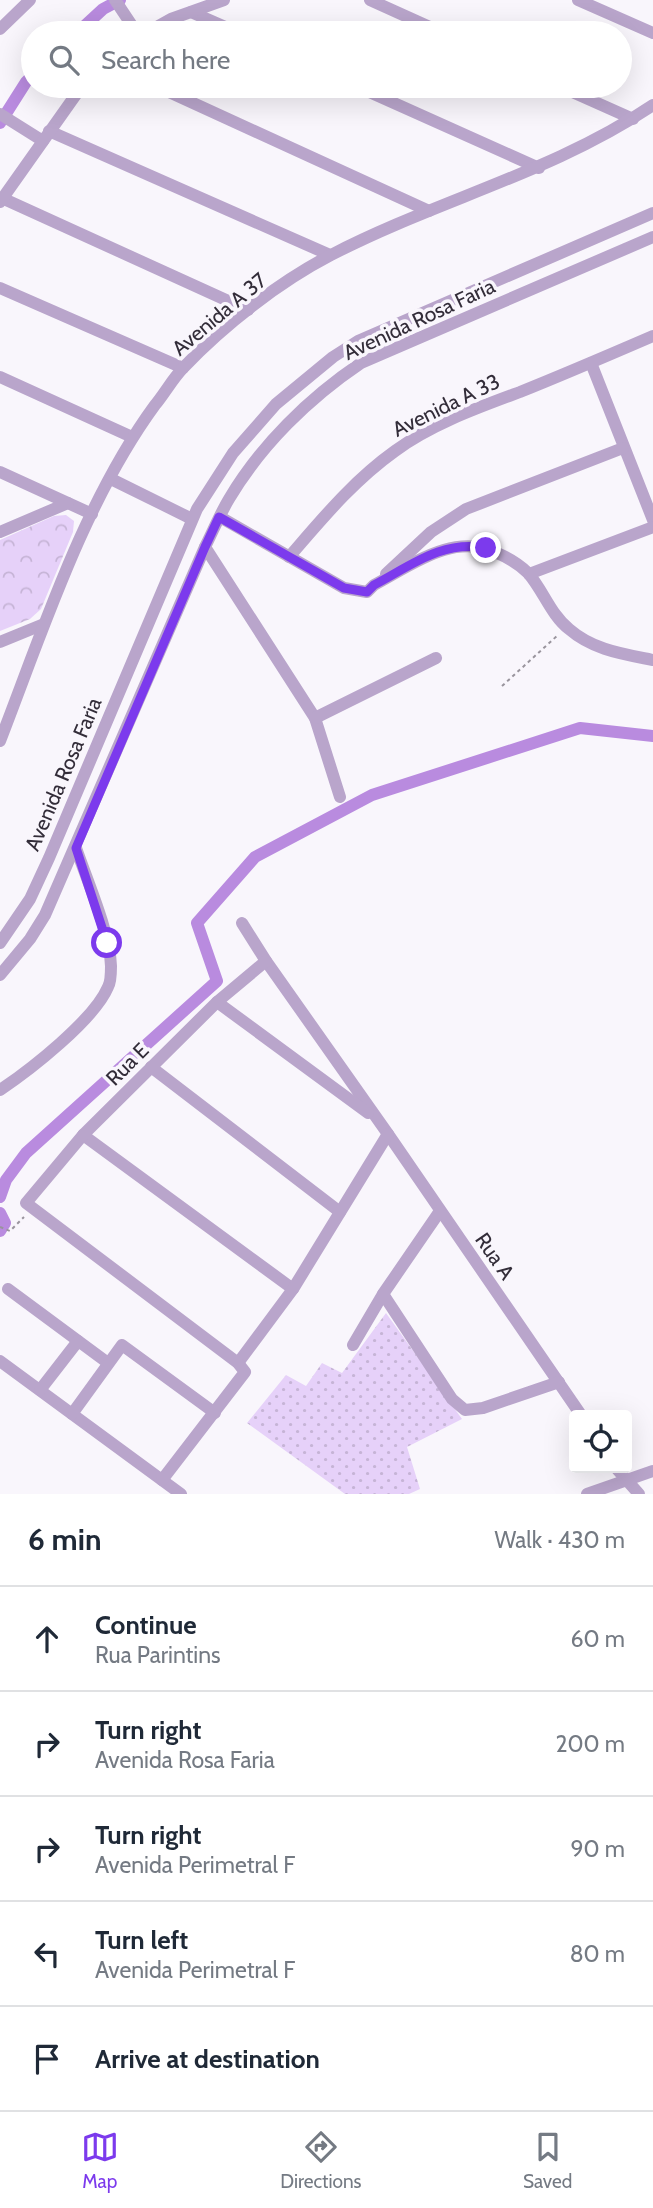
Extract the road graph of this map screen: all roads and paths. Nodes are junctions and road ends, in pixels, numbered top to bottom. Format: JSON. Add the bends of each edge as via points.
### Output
{"nodes":[{"id":1,"x":30,"y":0,"type":"edge"},
{"id":2,"x":224,"y":0,"type":"edge"},
{"id":3,"x":370,"y":0,"type":"edge"},
{"id":4,"x":578,"y":0,"type":"edge"},
{"id":5,"x":118,"y":4,"type":"edge"},
{"id":6,"x":191,"y":12,"type":"junction"},
{"id":7,"x":129,"y":21,"type":"edge"},
{"id":8,"x":167,"y":21,"type":"edge"},
{"id":9,"x":212,"y":21,"type":"edge"},
{"id":10,"x":416,"y":21,"type":"edge"},
{"id":11,"x":626,"y":21,"type":"edge"},
{"id":12,"x":632,"y":24,"type":"edge"},
{"id":13,"x":0,"y":29,"type":"edge"},
{"id":14,"x":653,"y":33,"type":"edge"},
{"id":15,"x":73,"y":98,"type":"edge"},
{"id":16,"x":182,"y":98,"type":"edge"},
{"id":17,"x":383,"y":98,"type":"edge"},
{"id":18,"x":586,"y":98,"type":"edge"},
{"id":19,"x":653,"y":105,"type":"edge"},
{"id":20,"x":6,"y":118,"type":"edge"},
{"id":21,"x":633,"y":119,"type":"junction"},
{"id":22,"x":46,"y":136,"type":"junction"},
{"id":23,"x":539,"y":168,"type":"junction"},
{"id":24,"x":2,"y":201,"type":"edge"},
{"id":25,"x":429,"y":211,"type":"junction"},
{"id":26,"x":653,"y":213,"type":"edge"},
{"id":27,"x":653,"y":237,"type":"edge"},
{"id":28,"x":330,"y":255,"type":"junction"},
{"id":29,"x":0,"y":288,"type":"edge"},
{"id":30,"x":248,"y":310,"type":"junction"},
{"id":31,"x":653,"y":336,"type":"edge"},
{"id":32,"x":591,"y":363,"type":"junction"},
{"id":33,"x":183,"y":368,"type":"junction"},
{"id":34,"x":0,"y":377,"type":"edge"},
{"id":35,"x":132,"y":437,"type":"junction"},
{"id":36,"x":623,"y":448,"type":"junction"},
{"id":37,"x":0,"y":472,"type":"edge"},
{"id":38,"x":111,"y":479,"type":"junction"},
{"id":39,"x":68,"y":503,"type":"junction"},
{"id":40,"x":92,"y":514,"type":"junction"},
{"id":41,"x":219,"y":517,"type":"junction"},
{"id":42,"x":192,"y":519,"type":"junction"},
{"id":43,"x":653,"y":520,"type":"edge"},
{"id":44,"x":653,"y":527,"type":"edge"},
{"id":45,"x":0,"y":532,"type":"edge"},
{"id":46,"x":180,"y":543,"type":"junction"},
{"id":47,"x":203,"y":550,"type":"junction"},
{"id":48,"x":289,"y":557,"type":"junction"},
{"id":49,"x":529,"y":574,"type":"junction"},
{"id":50,"x":374,"y":585,"type":"junction"},
{"id":51,"x":44,"y":624,"type":"junction"},
{"id":52,"x":566,"y":628,"type":"junction"},
{"id":53,"x":0,"y":642,"type":"edge"},
{"id":54,"x":436,"y":658,"type":"dead end"},
{"id":55,"x":653,"y":660,"type":"edge"},
{"id":56,"x":502,"y":686,"type":"dead end"},
{"id":57,"x":315,"y":718,"type":"junction"},
{"id":58,"x":0,"y":739,"type":"edge"},
{"id":59,"x":89,"y":760,"type":"junction"},
{"id":60,"x":110,"y":769,"type":"junction"},
{"id":61,"x":340,"y":797,"type":"dead end"},
{"id":62,"x":76,"y":848,"type":"junction"},
{"id":63,"x":242,"y":923,"type":"dead end"},
{"id":64,"x":0,"y":943,"type":"edge"},
{"id":65,"x":266,"y":961,"type":"junction"},
{"id":66,"x":0,"y":975,"type":"edge"},
{"id":67,"x":217,"y":1002,"type":"junction"},
{"id":68,"x":151,"y":1067,"type":"junction"},
{"id":69,"x":0,"y":1090,"type":"edge"},
{"id":70,"x":377,"y":1119,"type":"junction"},
{"id":71,"x":388,"y":1134,"type":"junction"},
{"id":72,"x":83,"y":1135,"type":"junction"},
{"id":73,"x":29,"y":1206,"type":"junction"},
{"id":74,"x":440,"y":1211,"type":"junction"},
{"id":75,"x":340,"y":1212,"type":"junction"},
{"id":76,"x":0,"y":1227,"type":"edge"},
{"id":77,"x":8,"y":1289,"type":"dead end"},
{"id":78,"x":293,"y":1289,"type":"junction"},
{"id":79,"x":383,"y":1294,"type":"junction"},
{"id":80,"x":78,"y":1340,"type":"junction"},
{"id":81,"x":353,"y":1345,"type":"dead end"},
{"id":82,"x":0,"y":1361,"type":"edge"},
{"id":83,"x":108,"y":1363,"type":"junction"},
{"id":84,"x":238,"y":1363,"type":"junction"},
{"id":85,"x":559,"y":1382,"type":"junction"},
{"id":86,"x":40,"y":1390,"type":"junction"},
{"id":87,"x":578,"y":1410,"type":"edge"},
{"id":88,"x":215,"y":1413,"type":"junction"},
{"id":89,"x":72,"y":1414,"type":"junction"},
{"id":90,"x":653,"y":1471,"type":"edge"},
{"id":91,"x":620,"y":1473,"type":"edge"},
{"id":92,"x":162,"y":1480,"type":"junction"},
{"id":93,"x":625,"y":1480,"type":"junction"},
{"id":94,"x":181,"y":1494,"type":"edge"},
{"id":95,"x":587,"y":1494,"type":"edge"},
{"id":96,"x":639,"y":1494,"type":"edge"}],
"edges":[{"from":1,"to":13,"type":"street"},
{"from":2,"to":6,"type":"street"},
{"from":3,"to":10,"type":"street"},
{"from":4,"to":11,"type":"street"},
{"from":5,"to":7,"type":"street"},
{"from":6,"to":8,"type":"street"},
{"from":6,"to":9,"type":"street"},
{"from":12,"to":14,"type":"street"},
{"from":15,"to":22,"type":"street"},
{"from":16,"to":25,"type":"street"},
{"from":17,"to":23,"type":"street"},
{"from":18,"to":21,"type":"street"},
{"from":19,"to":21,"type":"street","name":"Avenida A 37"},
{"from":20,"to":22,"type":"street"},
{"from":21,"to":23,"type":"street","name":"Avenida A 37"},
{"from":22,"to":24,"type":"street"},
{"from":22,"to":28,"type":"street"},
{"from":23,"to":25,"type":"street","name":"Avenida A 37"},
{"from":24,"to":30,"type":"street"},
{"from":25,"to":28,"type":"street","name":"Avenida A 37"},
{"from":26,"to":42,"type":"street","name":"Avenida Rosa Faria","via":[[415,314],[333,357],[249,433],[214,479]]},
{"from":27,"to":41,"type":"street","name":"Avenida Rosa Faria","via":[[361,363],[291,421],[246,474]]},
{"from":28,"to":30,"type":"street","name":"Avenida A 37"},
{"from":29,"to":33,"type":"street"},
{"from":30,"to":33,"type":"street","name":"Avenida A 37"},
{"from":31,"to":32,"type":"street","name":"Avenida A 33"},
{"from":32,"to":36,"type":"street"},
{"from":32,"to":48,"type":"street","name":"Avenida A 33","via":[[460,415],[396,450],[344,494]]},
{"from":33,"to":35,"type":"street","name":"Avenida A 37"},
{"from":34,"to":35,"type":"street"},
{"from":35,"to":38,"type":"street","name":"Avenida A 37"},
{"from":36,"to":43,"type":"street"},
{"from":36,"to":50,"type":"street","via":[[466,509],[431,532]]},
{"from":37,"to":39,"type":"street"},
{"from":38,"to":40,"type":"street","name":"Avenida A 37"},
{"from":38,"to":42,"type":"street"},
{"from":39,"to":40,"type":"street"},
{"from":39,"to":45,"type":"street"},
{"from":40,"to":51,"type":"street","name":"Avenida A 37"},
{"from":41,"to":47,"type":"street","name":"Avenida Rosa Faria"},
{"from":41,"to":48,"type":"street"},
{"from":42,"to":46,"type":"street","name":"Avenida Rosa Faria"},
{"from":44,"to":49,"type":"street"},
{"from":46,"to":47,"type":"street"},
{"from":46,"to":59,"type":"street","name":"Avenida Rosa Faria"},
{"from":47,"to":57,"type":"street"},
{"from":47,"to":60,"type":"street","name":"Avenida Rosa Faria"},
{"from":48,"to":50,"type":"street","via":[[344,588],[367,592]]},
{"from":49,"to":50,"type":"street","via":[[486,548],[453,546]]},
{"from":49,"to":52,"type":"street"},
{"from":51,"to":53,"type":"street"},
{"from":51,"to":58,"type":"street","name":"Avenida A 37"},
{"from":52,"to":55,"type":"street","via":[[613,653]]},
{"from":52,"to":56,"type":"path"},
{"from":54,"to":57,"type":"street"},
{"from":57,"to":61,"type":"street"},
{"from":59,"to":60,"type":"street"},
{"from":59,"to":64,"type":"street","name":"Avenida Rosa Faria","via":[[30,899]]},
{"from":60,"to":62,"type":"street","name":"Avenida Rosa Faria"},
{"from":62,"to":66,"type":"street","name":"Avenida Rosa Faria","via":[[45,915]]},
{"from":62,"to":69,"type":"street","via":[[107,943],[109,986],[97,1006],[65,1037]]},
{"from":63,"to":65,"type":"street","name":"Rua A"},
{"from":65,"to":67,"type":"street","name":"Rua E"},
{"from":65,"to":70,"type":"street","name":"Rua A"},
{"from":67,"to":68,"type":"street","name":"Rua E"},
{"from":67,"to":70,"type":"street","name":"Rua A"},
{"from":68,"to":72,"type":"street","name":"Rua E"},
{"from":68,"to":75,"type":"street"},
{"from":70,"to":71,"type":"street","name":"Rua A"},
{"from":71,"to":74,"type":"street","name":"Rua A"},
{"from":71,"to":75,"type":"street"},
{"from":72,"to":73,"type":"street","name":"Rua E"},
{"from":72,"to":78,"type":"street"},
{"from":73,"to":76,"type":"path","via":[[10,1231]]},
{"from":73,"to":84,"type":"street"},
{"from":74,"to":79,"type":"street"},
{"from":74,"to":85,"type":"street","name":"Rua A"},
{"from":75,"to":78,"type":"street"},
{"from":77,"to":80,"type":"street"},
{"from":78,"to":84,"type":"street"},
{"from":79,"to":81,"type":"street"},
{"from":79,"to":85,"type":"street","via":[[452,1399],[465,1410]]},
{"from":80,"to":83,"type":"street"},
{"from":80,"to":86,"type":"street"},
{"from":82,"to":86,"type":"street"},
{"from":83,"to":88,"type":"street","via":[[122,1345]]},
{"from":83,"to":89,"type":"street"},
{"from":84,"to":88,"type":"street","via":[[246,1372]]},
{"from":85,"to":87,"type":"street","name":"Rua A"},
{"from":86,"to":89,"type":"street"},
{"from":88,"to":92,"type":"street"},
{"from":89,"to":92,"type":"street"},
{"from":90,"to":93,"type":"street"},
{"from":91,"to":93,"type":"street"},
{"from":92,"to":94,"type":"street"},
{"from":93,"to":95,"type":"street"},
{"from":93,"to":96,"type":"street"}]}
